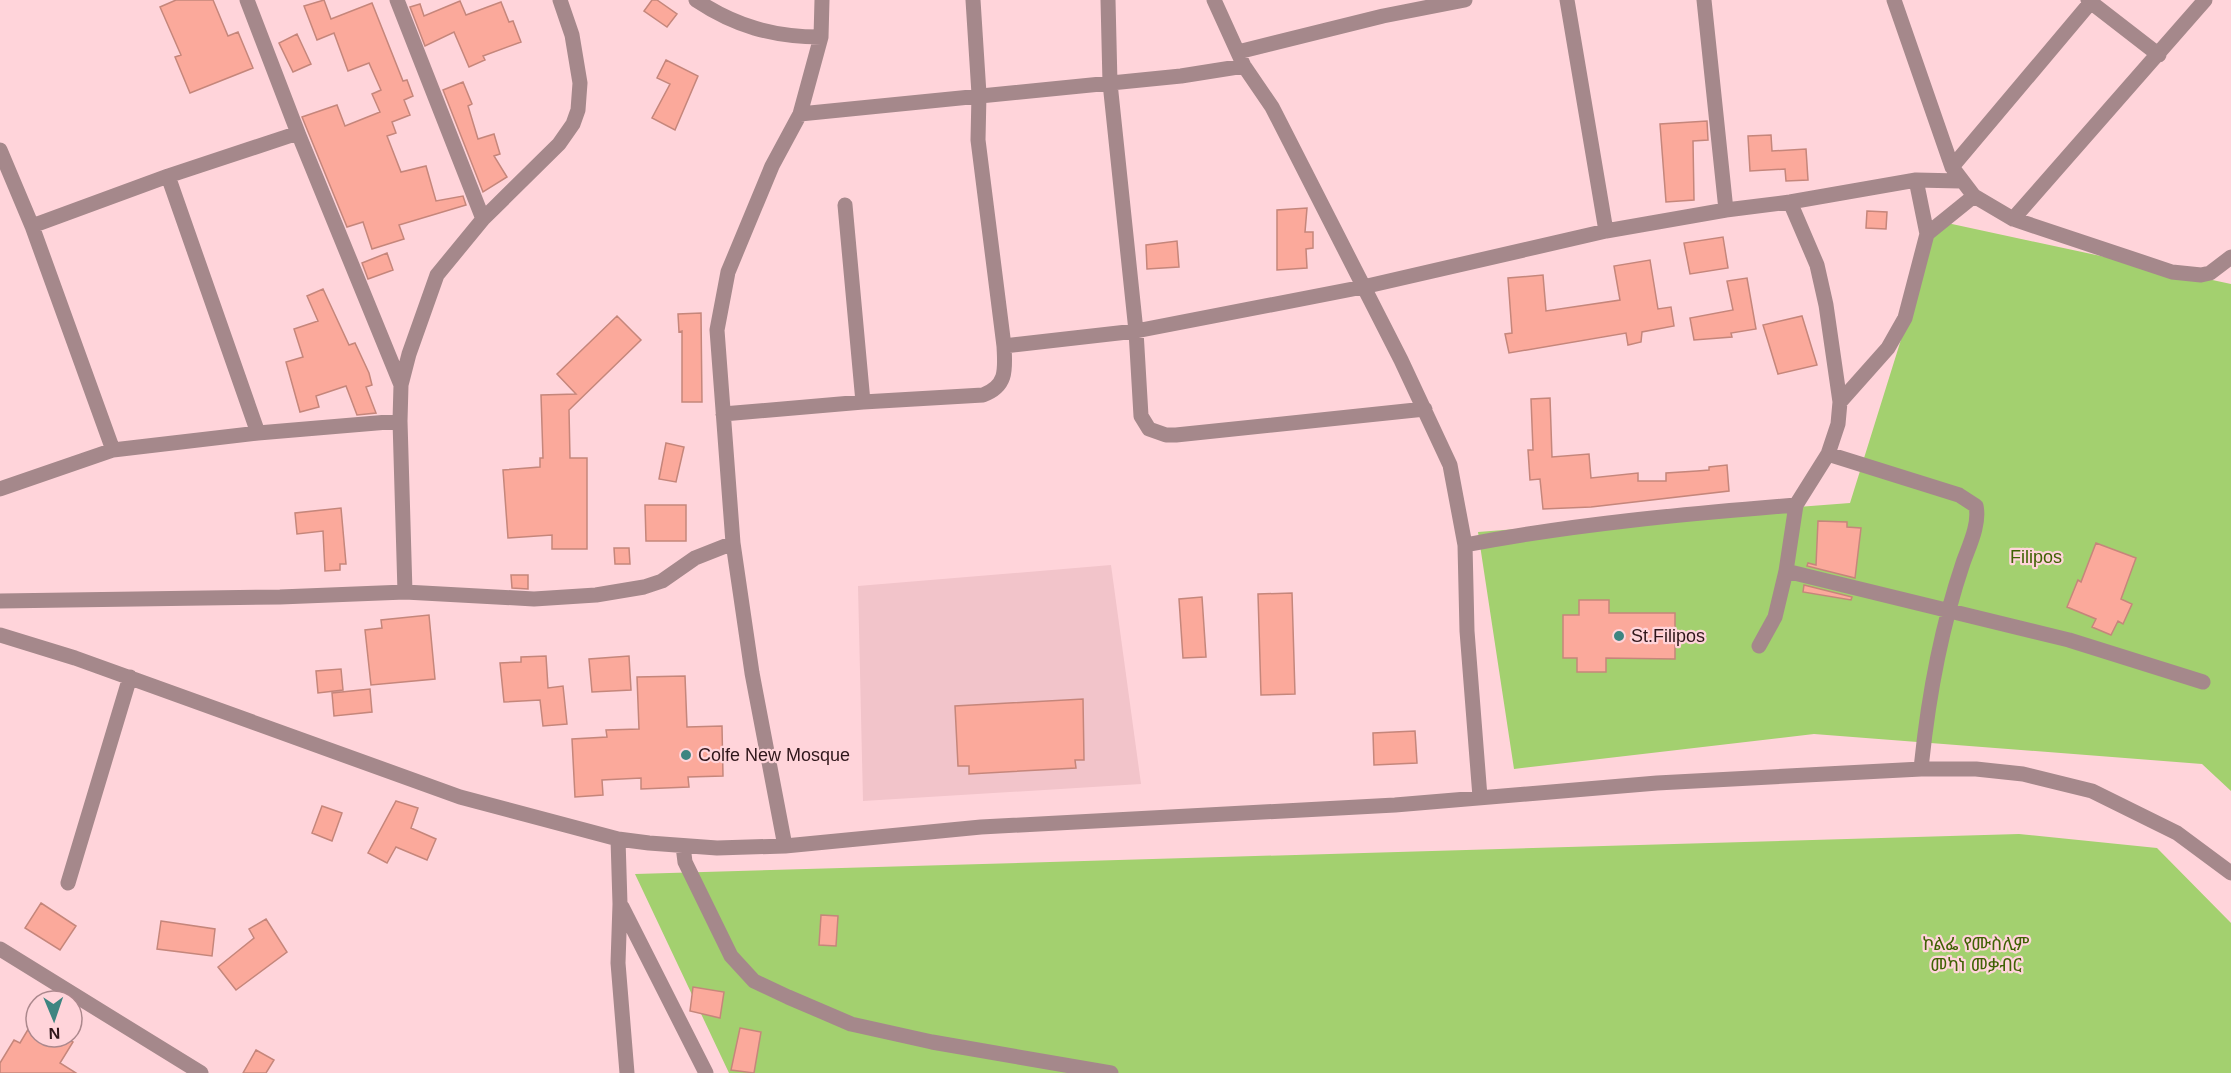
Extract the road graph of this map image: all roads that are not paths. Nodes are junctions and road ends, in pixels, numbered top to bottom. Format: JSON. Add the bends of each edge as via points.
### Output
{"nodes":[{"id":1,"x":247,"y":0,"type":"edge"},
{"id":2,"x":397,"y":0,"type":"edge"},
{"id":3,"x":560,"y":0,"type":"edge"},
{"id":4,"x":696,"y":0,"type":"edge"},
{"id":5,"x":822,"y":0,"type":"edge"},
{"id":6,"x":974,"y":0,"type":"edge"},
{"id":7,"x":1108,"y":0,"type":"edge"},
{"id":8,"x":1214,"y":0,"type":"edge"},
{"id":9,"x":1465,"y":0,"type":"edge"},
{"id":10,"x":1568,"y":0,"type":"edge"},
{"id":11,"x":1704,"y":0,"type":"edge"},
{"id":12,"x":1893,"y":0,"type":"edge"},
{"id":13,"x":2205,"y":0,"type":"edge"},
{"id":14,"x":2090,"y":1,"type":"edge"},
{"id":15,"x":821,"y":37,"type":"junction"},
{"id":16,"x":2159,"y":55,"type":"junction"},
{"id":17,"x":1241,"y":59,"type":"junction"},
{"id":18,"x":1110,"y":83,"type":"junction"},
{"id":19,"x":979,"y":94,"type":"junction"},
{"id":20,"x":800,"y":114,"type":"junction"},
{"id":21,"x":298,"y":133,"type":"junction"},
{"id":22,"x":0,"y":150,"type":"edge"},
{"id":23,"x":1956,"y":174,"type":"junction"},
{"id":24,"x":168,"y":176,"type":"junction"},
{"id":25,"x":1916,"y":180,"type":"junction"},
{"id":26,"x":1974,"y":196,"type":"junction"},
{"id":27,"x":1790,"y":202,"type":"junction"},
{"id":28,"x":845,"y":205,"type":"dead end"},
{"id":29,"x":1726,"y":210,"type":"junction"},
{"id":30,"x":483,"y":219,"type":"junction"},
{"id":31,"x":2013,"y":219,"type":"junction"},
{"id":32,"x":32,"y":226,"type":"junction"},
{"id":33,"x":1606,"y":231,"type":"junction"},
{"id":34,"x":1927,"y":234,"type":"junction"},
{"id":35,"x":2231,"y":257,"type":"edge"},
{"id":36,"x":1363,"y":287,"type":"junction"},
{"id":37,"x":1136,"y":331,"type":"junction"},
{"id":38,"x":1004,"y":346,"type":"junction"},
{"id":39,"x":401,"y":385,"type":"junction"},
{"id":40,"x":863,"y":402,"type":"junction"},
{"id":41,"x":1840,"y":402,"type":"junction"},
{"id":42,"x":1425,"y":409,"type":"junction"},
{"id":43,"x":723,"y":414,"type":"junction"},
{"id":44,"x":400,"y":421,"type":"junction"},
{"id":45,"x":258,"y":433,"type":"junction"},
{"id":46,"x":113,"y":450,"type":"junction"},
{"id":47,"x":1828,"y":454,"type":"junction"},
{"id":48,"x":0,"y":489,"type":"edge"},
{"id":49,"x":1796,"y":505,"type":"junction"},
{"id":50,"x":733,"y":543,"type":"junction"},
{"id":51,"x":1465,"y":545,"type":"junction"},
{"id":52,"x":1786,"y":571,"type":"junction"},
{"id":53,"x":405,"y":592,"type":"junction"},
{"id":54,"x":0,"y":601,"type":"edge"},
{"id":55,"x":1947,"y":611,"type":"junction"},
{"id":56,"x":0,"y":635,"type":"edge"},
{"id":57,"x":1759,"y":646,"type":"dead end"},
{"id":58,"x":130,"y":677,"type":"junction"},
{"id":59,"x":2203,"y":682,"type":"dead end"},
{"id":60,"x":1921,"y":769,"type":"junction"},
{"id":61,"x":1480,"y":797,"type":"junction"},
{"id":62,"x":618,"y":839,"type":"junction"},
{"id":63,"x":683,"y":846,"type":"junction"},
{"id":64,"x":785,"y":846,"type":"junction"},
{"id":65,"x":2231,"y":873,"type":"edge"},
{"id":66,"x":68,"y":883,"type":"dead end"},
{"id":67,"x":620,"y":904,"type":"junction"},
{"id":68,"x":0,"y":949,"type":"edge"},
{"id":69,"x":201,"y":1073,"type":"edge"},
{"id":70,"x":627,"y":1073,"type":"edge"},
{"id":71,"x":706,"y":1073,"type":"edge"},
{"id":72,"x":1111,"y":1073,"type":"edge"}],
"edges":[{"from":1,"to":21,"type":"street"},
{"from":2,"to":30,"type":"street"},
{"from":3,"to":30,"type":"street","via":[[578,67],[578,110],[559,144]]},
{"from":4,"to":15,"type":"street","via":[[748,28],[795,37]]},
{"from":5,"to":15,"type":"street"},
{"from":6,"to":19,"type":"street"},
{"from":7,"to":18,"type":"street"},
{"from":8,"to":17,"type":"street"},
{"from":9,"to":17,"type":"street","via":[[1383,16]]},
{"from":10,"to":33,"type":"street"},
{"from":11,"to":29,"type":"street"},
{"from":12,"to":23,"type":"street"},
{"from":13,"to":16,"type":"street"},
{"from":14,"to":16,"type":"street"},
{"from":14,"to":23,"type":"street"},
{"from":15,"to":20,"type":"street"},
{"from":16,"to":31,"type":"street"},
{"from":17,"to":18,"type":"street","via":[[1181,76]]},
{"from":17,"to":36,"type":"street","via":[[1272,107]]},
{"from":18,"to":19,"type":"street"},
{"from":18,"to":37,"type":"street"},
{"from":19,"to":20,"type":"street"},
{"from":19,"to":38,"type":"street","via":[[978,140]]},
{"from":20,"to":43,"type":"street","via":[[772,166],[726,281],[717,330]]},
{"from":21,"to":24,"type":"street"},
{"from":21,"to":39,"type":"street"},
{"from":22,"to":32,"type":"street"},
{"from":23,"to":25,"type":"street"},
{"from":23,"to":26,"type":"street"},
{"from":24,"to":32,"type":"street"},
{"from":24,"to":45,"type":"street"},
{"from":25,"to":27,"type":"street"},
{"from":25,"to":34,"type":"street"},
{"from":26,"to":31,"type":"street"},
{"from":26,"to":34,"type":"street"},
{"from":27,"to":29,"type":"street"},
{"from":27,"to":41,"type":"street","via":[[1817,265]]},
{"from":28,"to":40,"type":"street"},
{"from":29,"to":33,"type":"street"},
{"from":30,"to":39,"type":"street","via":[[437,275]]},
{"from":31,"to":35,"type":"street","via":[[2172,272],[2210,273]]},
{"from":32,"to":46,"type":"street"},
{"from":33,"to":36,"type":"street"},
{"from":34,"to":41,"type":"street","via":[[1905,318],[1888,348]]},
{"from":36,"to":37,"type":"street"},
{"from":36,"to":42,"type":"street"},
{"from":37,"to":38,"type":"street"},
{"from":37,"to":42,"type":"street","via":[[1141,416],[1149,429],[1157,433],[1176,435]]},
{"from":38,"to":40,"type":"street","via":[[1006,373],[991,392]]},
{"from":39,"to":44,"type":"street"},
{"from":40,"to":43,"type":"street"},
{"from":41,"to":47,"type":"street","via":[[1835,439]]},
{"from":42,"to":51,"type":"street","via":[[1450,465]]},
{"from":43,"to":50,"type":"street"},
{"from":44,"to":45,"type":"street"},
{"from":44,"to":53,"type":"street"},
{"from":45,"to":46,"type":"street"},
{"from":46,"to":48,"type":"street"},
{"from":47,"to":49,"type":"street"},
{"from":47,"to":55,"type":"street","via":[[1973,502],[1977,517]]},
{"from":49,"to":51,"type":"street","via":[[1649,516]]},
{"from":49,"to":52,"type":"street"},
{"from":50,"to":53,"type":"street","via":[[695,558],[662,581],[596,595],[534,600]]},
{"from":50,"to":64,"type":"street","via":[[752,673]]},
{"from":51,"to":61,"type":"street","via":[[1467,631]]},
{"from":52,"to":55,"type":"street"},
{"from":52,"to":57,"type":"street","via":[[1774,617]]},
{"from":53,"to":54,"type":"street"},
{"from":55,"to":59,"type":"street","via":[[2069,640]]},
{"from":55,"to":60,"type":"street","via":[[1932,674]]},
{"from":56,"to":58,"type":"street"},
{"from":58,"to":62,"type":"street","via":[[460,797]]},
{"from":58,"to":66,"type":"street"},
{"from":60,"to":61,"type":"street"},
{"from":60,"to":65,"type":"street","via":[[2023,774],[2092,791],[2177,833]]},
{"from":61,"to":64,"type":"street","via":[[981,828]]},
{"from":62,"to":63,"type":"street"},
{"from":62,"to":67,"type":"street"},
{"from":63,"to":64,"type":"street"},
{"from":63,"to":72,"type":"street","via":[[685,862],[731,956],[754,981],[850,1024]]},
{"from":67,"to":70,"type":"street","via":[[618,963]]},
{"from":67,"to":71,"type":"street"},
{"from":68,"to":69,"type":"street"}]}
